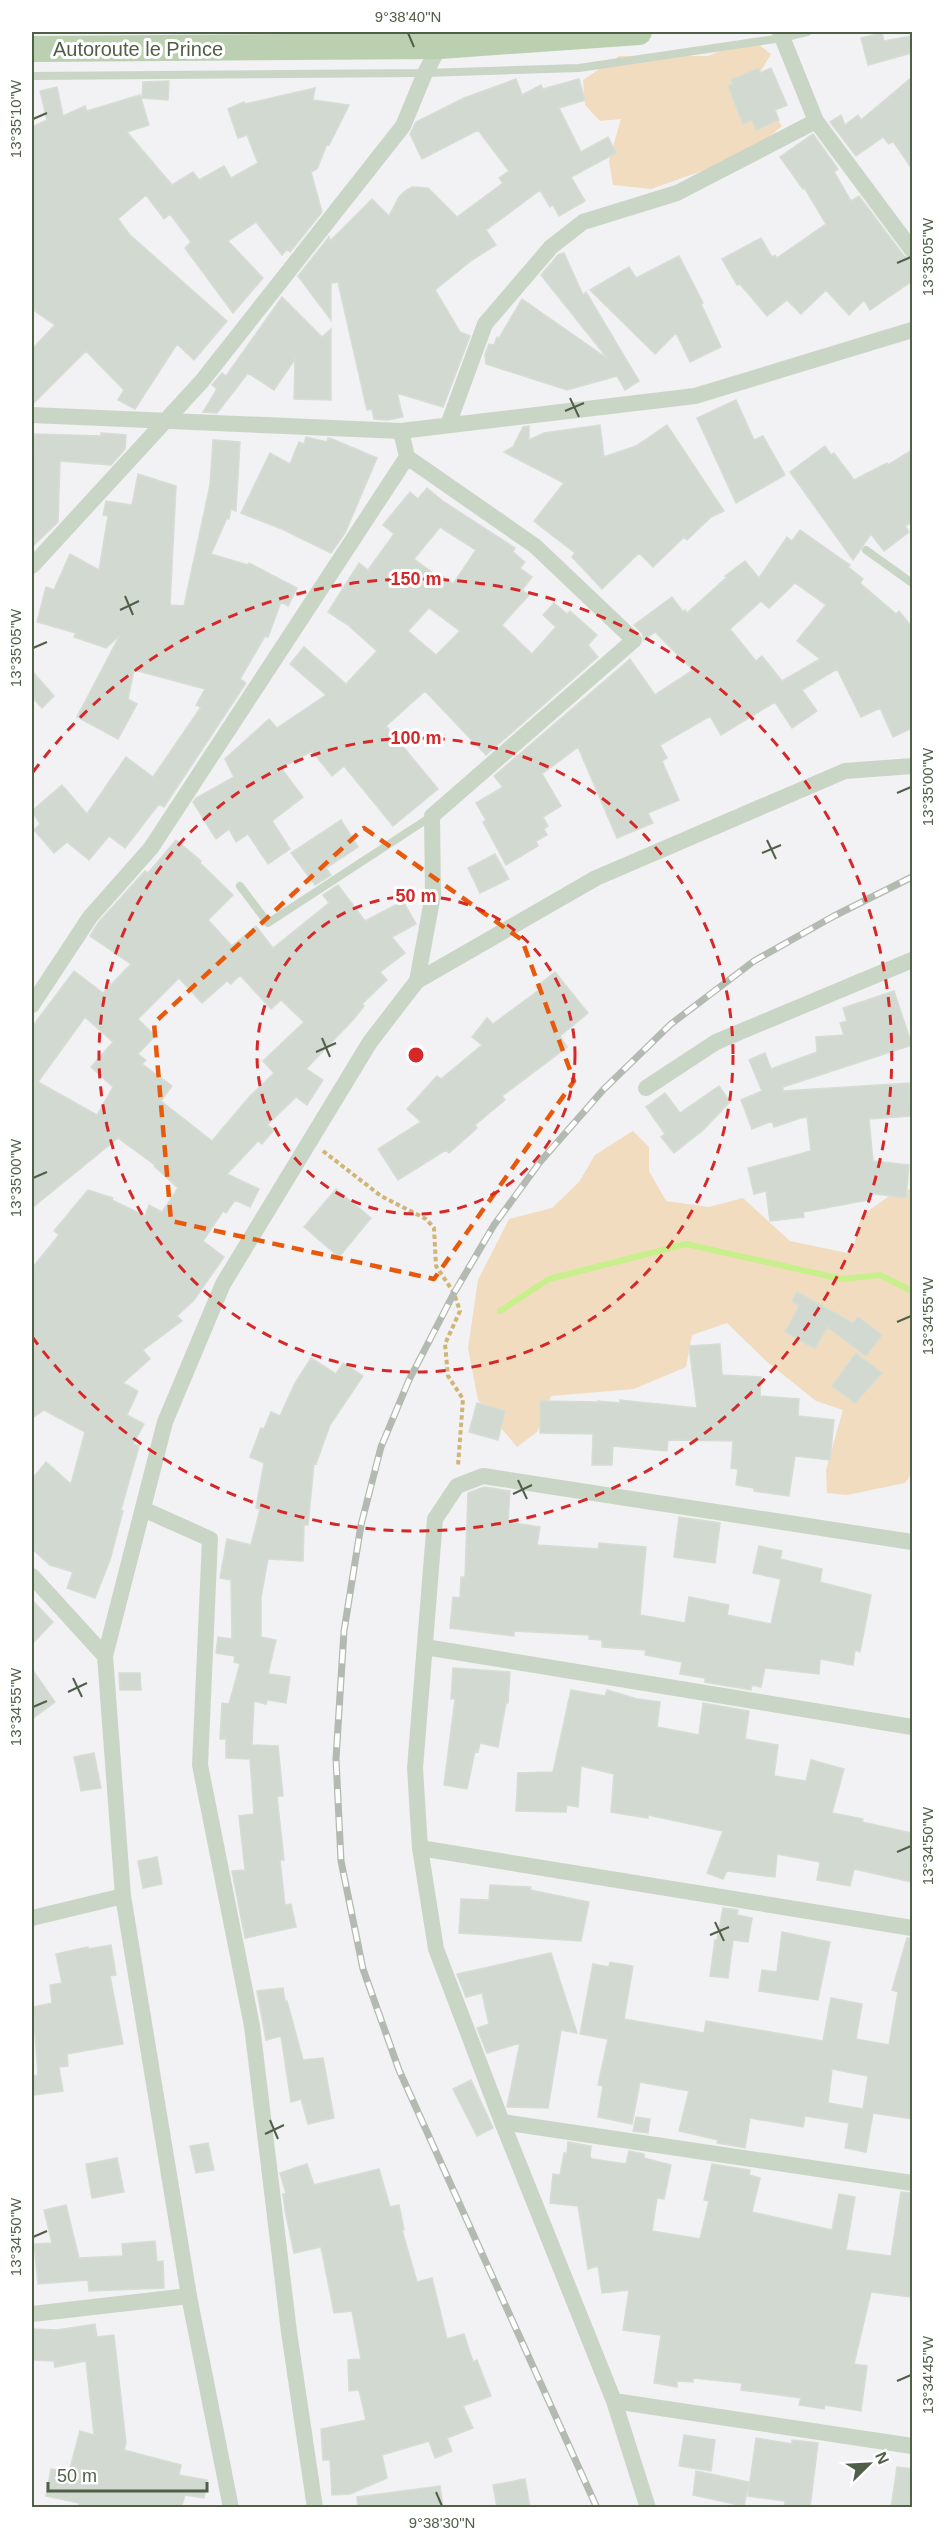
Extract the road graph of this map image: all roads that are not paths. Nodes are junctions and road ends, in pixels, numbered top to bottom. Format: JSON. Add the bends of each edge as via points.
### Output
{"nodes":[{"id":1,"x":639,"y":32,"type":"edge"},
{"id":2,"x":807,"y":32,"type":"edge"},
{"id":3,"x":781,"y":35,"type":"edge"},
{"id":4,"x":440,"y":46,"type":"junction"},
{"id":5,"x":32,"y":49,"type":"edge"},
{"id":6,"x":424,"y":73,"type":"junction"},
{"id":7,"x":32,"y":76,"type":"edge"},
{"id":8,"x":816,"y":121,"type":"junction"},
{"id":9,"x":912,"y":250,"type":"edge"},
{"id":10,"x":912,"y":330,"type":"edge"},
{"id":11,"x":32,"y":415,"type":"edge"},
{"id":12,"x":164,"y":420,"type":"junction"},
{"id":13,"x":448,"y":426,"type":"junction"},
{"id":14,"x":401,"y":431,"type":"junction"},
{"id":15,"x":407,"y":457,"type":"junction"},
{"id":16,"x":866,"y":550,"type":"dead end"},
{"id":17,"x":32,"y":566,"type":"edge"},
{"id":18,"x":912,"y":584,"type":"edge"},
{"id":19,"x":912,"y":766,"type":"edge"},
{"id":20,"x":432,"y":816,"type":"junction"},
{"id":21,"x":240,"y":886,"type":"dead end"},
{"id":22,"x":912,"y":960,"type":"edge"},
{"id":23,"x":417,"y":981,"type":"junction"},
{"id":24,"x":32,"y":1005,"type":"edge"},
{"id":25,"x":646,"y":1088,"type":"dead end"},
{"id":26,"x":143,"y":1509,"type":"junction"},
{"id":27,"x":912,"y":1542,"type":"edge"},
{"id":28,"x":32,"y":1576,"type":"edge"},
{"id":29,"x":425,"y":1647,"type":"junction"},
{"id":30,"x":105,"y":1656,"type":"junction"},
{"id":31,"x":912,"y":1727,"type":"edge"},
{"id":32,"x":420,"y":1848,"type":"junction"},
{"id":33,"x":123,"y":1896,"type":"junction"},
{"id":34,"x":32,"y":1918,"type":"edge"},
{"id":35,"x":912,"y":1928,"type":"edge"},
{"id":36,"x":502,"y":2122,"type":"junction"},
{"id":37,"x":912,"y":2183,"type":"edge"},
{"id":38,"x":189,"y":2296,"type":"junction"},
{"id":39,"x":32,"y":2314,"type":"edge"},
{"id":40,"x":614,"y":2400,"type":"junction"},
{"id":41,"x":912,"y":2446,"type":"edge"},
{"id":42,"x":231,"y":2508,"type":"edge"},
{"id":43,"x":315,"y":2508,"type":"edge"},
{"id":44,"x":648,"y":2508,"type":"edge"}],
"edges":[{"from":1,"to":4,"type":"main road","name":"Autoroute le Prince"},
{"from":2,"to":3,"type":"lane"},
{"from":3,"to":6,"type":"lane","via":[[579,68]]},
{"from":3,"to":8,"type":"street"},
{"from":4,"to":5,"type":"main road","name":"Autoroute le Prince"},
{"from":4,"to":6,"type":"street"},
{"from":6,"to":7,"type":"lane"},
{"from":6,"to":12,"type":"street","via":[[403,126],[202,381]]},
{"from":8,"to":9,"type":"street"},
{"from":8,"to":13,"type":"street","via":[[677,193],[583,222],[550,247],[485,324]]},
{"from":10,"to":13,"type":"street","via":[[695,396]]},
{"from":11,"to":12,"type":"street"},
{"from":12,"to":14,"type":"street"},
{"from":12,"to":17,"type":"street"},
{"from":13,"to":14,"type":"street"},
{"from":14,"to":15,"type":"street"},
{"from":15,"to":20,"type":"street","via":[[535,546],[634,640]]},
{"from":15,"to":24,"type":"street","via":[[152,848],[90,917]]},
{"from":16,"to":18,"type":"lane"},
{"from":19,"to":23,"type":"street","via":[[845,771],[596,878]]},
{"from":20,"to":21,"type":"lane","via":[[268,923]]},
{"from":20,"to":23,"type":"street","via":[[433,895]]},
{"from":22,"to":25,"type":"street","via":[[716,1042]]},
{"from":23,"to":26,"type":"street","via":[[370,1042],[224,1284],[165,1422]]},
{"from":26,"to":30,"type":"street"},
{"from":26,"to":43,"type":"street","via":[[210,1539],[200,1765],[252,2026]]},
{"from":27,"to":29,"type":"street","via":[[483,1476],[457,1486],[435,1519]]},
{"from":28,"to":30,"type":"street"},
{"from":29,"to":31,"type":"street"},
{"from":29,"to":32,"type":"street","via":[[415,1768]]},
{"from":30,"to":33,"type":"street"},
{"from":32,"to":35,"type":"street"},
{"from":32,"to":36,"type":"street","via":[[436,1949]]},
{"from":33,"to":34,"type":"street"},
{"from":33,"to":38,"type":"street"},
{"from":36,"to":37,"type":"street"},
{"from":36,"to":40,"type":"street"},
{"from":38,"to":39,"type":"street"},
{"from":38,"to":42,"type":"street"},
{"from":40,"to":41,"type":"street"},
{"from":40,"to":44,"type":"street"}]}
